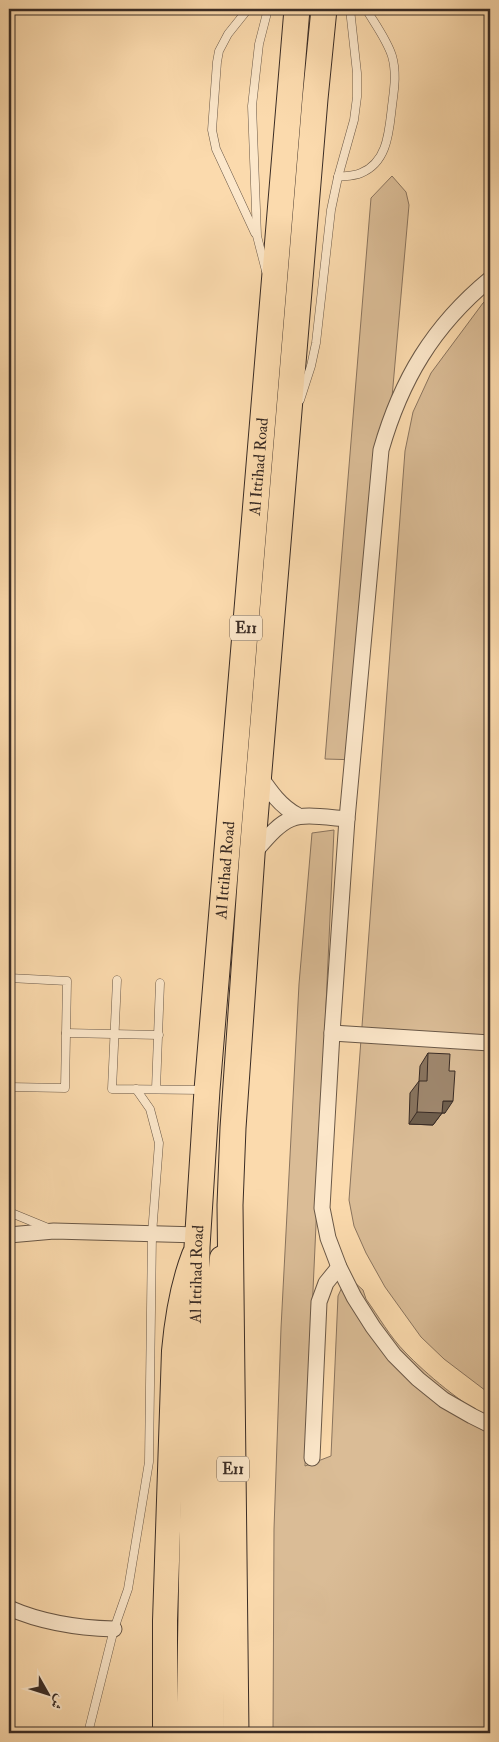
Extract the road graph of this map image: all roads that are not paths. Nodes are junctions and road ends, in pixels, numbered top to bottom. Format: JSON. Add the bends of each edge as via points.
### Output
{"nodes":[{"id":1,"x":248,"y":9,"type":"edge"},
{"id":2,"x":268,"y":9,"type":"edge"},
{"id":3,"x":297,"y":9,"type":"edge"},
{"id":4,"x":324,"y":9,"type":"edge"},
{"id":5,"x":350,"y":9,"type":"edge"},
{"id":6,"x":366,"y":9,"type":"edge"},
{"id":7,"x":338,"y":177,"type":"junction"},
{"id":8,"x":257,"y":236,"type":"junction"},
{"id":9,"x":490,"y":279,"type":"edge"},
{"id":10,"x":273,"y":302,"type":"junction"},
{"id":11,"x":287,"y":427,"type":"junction"},
{"id":12,"x":258,"y":773,"type":"junction"},
{"id":13,"x":297,"y":815,"type":"junction"},
{"id":14,"x":347,"y":819,"type":"junction"},
{"id":15,"x":252,"y":855,"type":"junction"},
{"id":16,"x":9,"y":978,"type":"edge"},
{"id":17,"x":117,"y":980,"type":"dead end"},
{"id":18,"x":160,"y":983,"type":"dead end"},
{"id":19,"x":66,"y":1033,"type":"junction"},
{"id":20,"x":332,"y":1033,"type":"junction"},
{"id":21,"x":115,"y":1034,"type":"junction"},
{"id":22,"x":159,"y":1035,"type":"junction"},
{"id":23,"x":490,"y":1043,"type":"edge"},
{"id":24,"x":9,"y":1088,"type":"edge"},
{"id":25,"x":136,"y":1089,"type":"junction"},
{"id":26,"x":156,"y":1089,"type":"junction"},
{"id":27,"x":207,"y":1090,"type":"junction"},
{"id":28,"x":230,"y":1205,"type":"junction"},
{"id":29,"x":9,"y":1212,"type":"edge"},
{"id":30,"x":54,"y":1231,"type":"junction"},
{"id":31,"x":152,"y":1234,"type":"junction"},
{"id":32,"x":9,"y":1235,"type":"edge"},
{"id":33,"x":198,"y":1241,"type":"junction"},
{"id":34,"x":339,"y":1267,"type":"junction"},
{"id":35,"x":490,"y":1425,"type":"edge"},
{"id":36,"x":312,"y":1458,"type":"dead end"},
{"id":37,"x":9,"y":1608,"type":"edge"},
{"id":38,"x":165,"y":1621,"type":"junction"},
{"id":39,"x":114,"y":1629,"type":"junction"},
{"id":40,"x":88,"y":1733,"type":"edge"},
{"id":41,"x":154,"y":1733,"type":"edge"},
{"id":42,"x":165,"y":1733,"type":"edge"},
{"id":43,"x":190,"y":1733,"type":"edge"},
{"id":44,"x":212,"y":1733,"type":"edge"},
{"id":45,"x":236,"y":1733,"type":"edge"}],
"edges":[{"from":1,"to":8,"type":"lane","via":[[219,51],[212,130],[216,149]]},
{"from":2,"to":8,"type":"lane","via":[[259,44],[252,106]]},
{"from":3,"to":10,"type":"highway","name":"Al Ittihad Road","number":"E11"},
{"from":4,"to":11,"type":"highway","name":"Al Ittihad Road","number":"E11"},
{"from":5,"to":7,"type":"lane","via":[[357,97],[353,127]]},
{"from":6,"to":7,"type":"lane","via":[[394,61],[388,137],[382,154],[368,169],[360,174]]},
{"from":7,"to":11,"type":"lane","via":[[331,210],[316,343],[302,394]]},
{"from":8,"to":10,"type":"lane"},
{"from":9,"to":14,"type":"street","via":[[470,295],[423,352],[390,418],[381,450]]},
{"from":10,"to":27,"type":"highway","name":"Al Ittihad Road","number":"E11"},
{"from":11,"to":12,"type":"highway","name":"Al Ittihad Road","number":"E11"},
{"from":12,"to":13,"type":"street","via":[[276,799]]},
{"from":12,"to":15,"type":"highway","name":"Al Ittihad Road","number":"E11"},
{"from":13,"to":14,"type":"street"},
{"from":13,"to":15,"type":"street","via":[[274,829]]},
{"from":14,"to":20,"type":"street"},
{"from":15,"to":28,"type":"highway","name":"Al Ittihad Road","number":"E11"},
{"from":16,"to":19,"type":"lane","via":[[67,980]]},
{"from":17,"to":21,"type":"lane"},
{"from":18,"to":22,"type":"lane"},
{"from":19,"to":21,"type":"lane"},
{"from":19,"to":24,"type":"lane","via":[[65,1088]]},
{"from":20,"to":23,"type":"street"},
{"from":20,"to":34,"type":"street","via":[[322,1208],[328,1238]]},
{"from":21,"to":22,"type":"lane"},
{"from":21,"to":25,"type":"lane","via":[[112,1089]]},
{"from":22,"to":26,"type":"lane"},
{"from":25,"to":26,"type":"lane"},
{"from":25,"to":31,"type":"lane","via":[[150,1108],[159,1143]]},
{"from":26,"to":27,"type":"lane"},
{"from":27,"to":33,"type":"highway","name":"Al Ittihad Road","number":"E11"},
{"from":28,"to":44,"type":"main road","via":[[218,1300],[211,1513]]},
{"from":28,"to":45,"type":"highway","name":"Al Ittihad Road","number":"E11"},
{"from":29,"to":30,"type":"lane"},
{"from":30,"to":31,"type":"street"},
{"from":30,"to":32,"type":"street"},
{"from":31,"to":33,"type":"street"},
{"from":31,"to":39,"type":"lane","via":[[150,1462],[128,1589]]},
{"from":33,"to":38,"type":"main road","via":[[176,1323]]},
{"from":33,"to":43,"type":"highway","name":"Al Ittihad Road","number":"E11"},
{"from":34,"to":35,"type":"street","via":[[373,1327],[394,1355],[444,1400]]},
{"from":34,"to":36,"type":"street","via":[[326,1283],[319,1302]]},
{"from":37,"to":39,"type":"street","via":[[74,1627]]},
{"from":38,"to":41,"type":"main road"},
{"from":38,"to":42,"type":"main road"},
{"from":39,"to":40,"type":"lane"}]}
